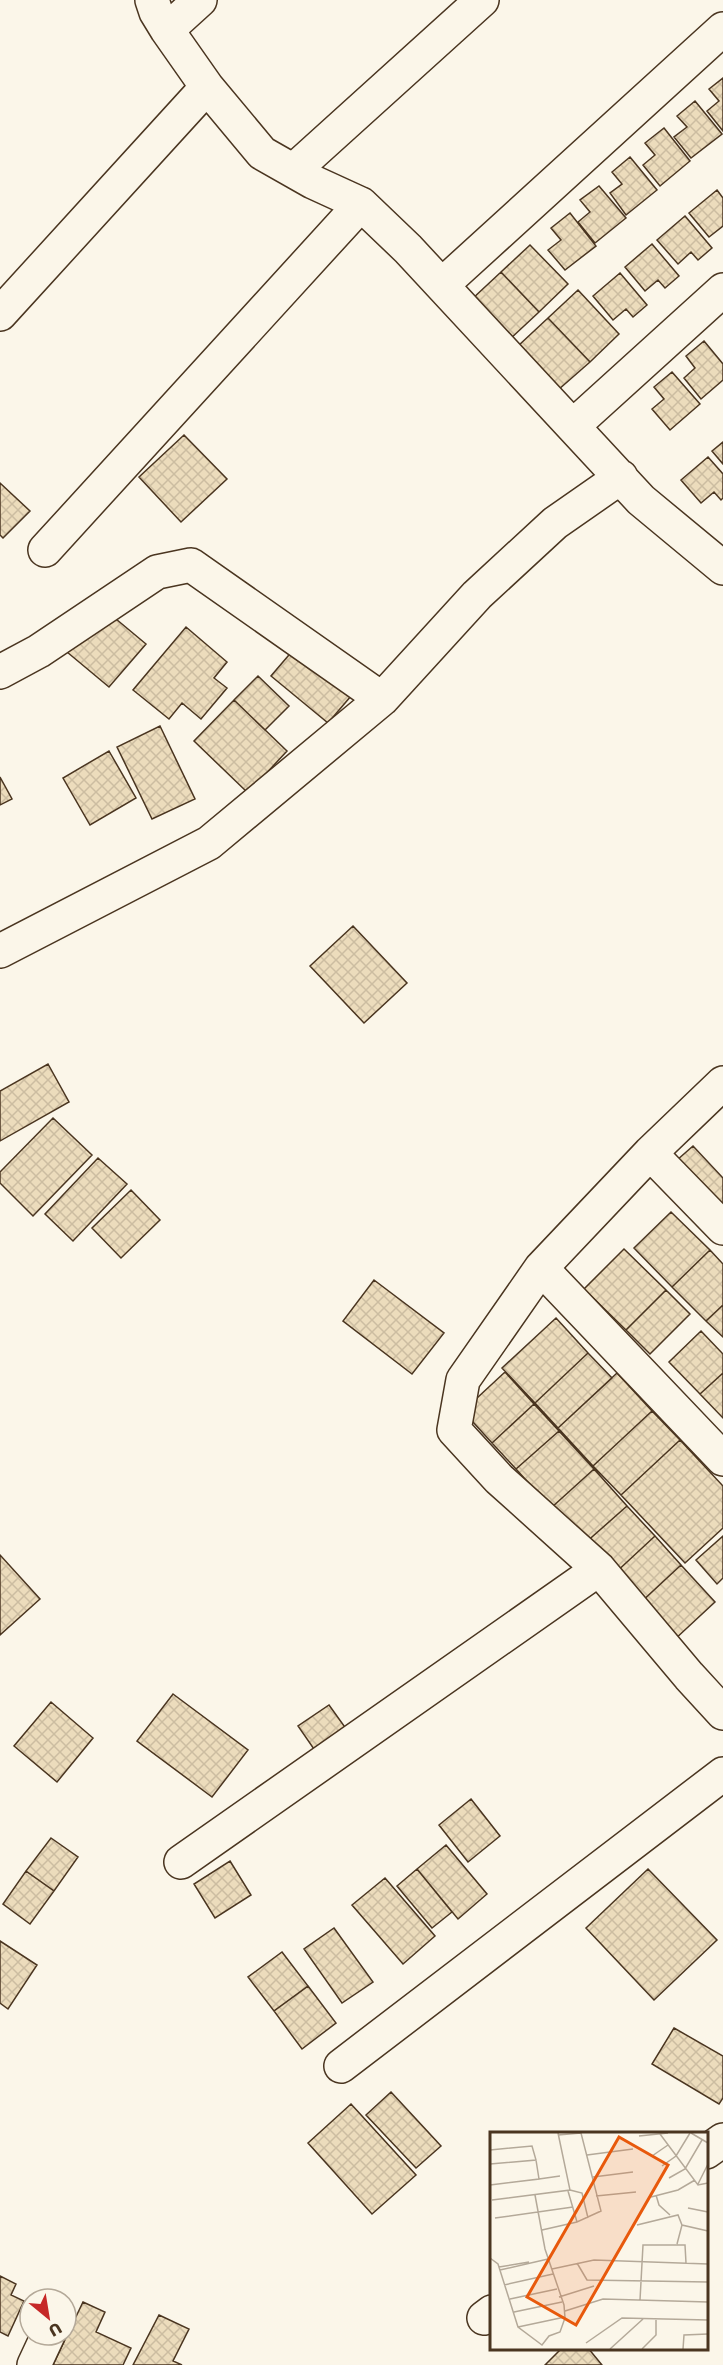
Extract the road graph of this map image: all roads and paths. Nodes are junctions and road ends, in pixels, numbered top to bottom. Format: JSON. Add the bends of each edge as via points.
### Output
{"nodes":[{"id":1,"x":152,"y":0,"type":"edge"},
{"id":2,"x":200,"y":0,"type":"edge"},
{"id":3,"x":482,"y":0,"type":"edge"},
{"id":4,"x":723,"y":29,"type":"edge"},
{"id":5,"x":167,"y":30,"type":"junction"},
{"id":6,"x":207,"y":87,"type":"junction"},
{"id":7,"x":294,"y":170,"type":"junction"},
{"id":8,"x":361,"y":204,"type":"junction"},
{"id":9,"x":442,"y":285,"type":"junction"},
{"id":10,"x":723,"y":290,"type":"edge"},
{"id":11,"x":0,"y":314,"type":"edge"},
{"id":12,"x":573,"y":426,"type":"junction"},
{"id":13,"x":621,"y":477,"type":"junction"},
{"id":14,"x":45,"y":550,"type":"dead end"},
{"id":15,"x":722,"y":565,"type":"edge"},
{"id":16,"x":0,"y":672,"type":"edge"},
{"id":17,"x":382,"y":699,"type":"junction"},
{"id":18,"x":0,"y":951,"type":"edge"},
{"id":19,"x":723,"y":1083,"type":"edge"},
{"id":20,"x":650,"y":1154,"type":"junction"},
{"id":21,"x":723,"y":1228,"type":"edge"},
{"id":22,"x":541,"y":1268,"type":"junction"},
{"id":23,"x":723,"y":1459,"type":"edge"},
{"id":24,"x":599,"y":1569,"type":"junction"},
{"id":25,"x":723,"y":1713,"type":"edge"},
{"id":26,"x":723,"y":1774,"type":"edge"},
{"id":27,"x":181,"y":1862,"type":"dead end"},
{"id":28,"x":340,"y":2066,"type":"dead end"},
{"id":29,"x":723,"y":2140,"type":"edge"},
{"id":30,"x":708,"y":2151,"type":"edge"},
{"id":31,"x":42,"y":2347,"type":"edge"},
{"id":32,"x":34,"y":2365,"type":"edge"}],
"edges":[{"from":1,"to":5,"type":"street"},
{"from":2,"to":5,"type":"street"},
{"from":3,"to":7,"type":"street"},
{"from":4,"to":9,"type":"street"},
{"from":5,"to":6,"type":"street"},
{"from":6,"to":7,"type":"street","via":[[262,153]]},
{"from":6,"to":11,"type":"street"},
{"from":7,"to":8,"type":"street"},
{"from":8,"to":9,"type":"street"},
{"from":8,"to":14,"type":"street"},
{"from":9,"to":12,"type":"street"},
{"from":10,"to":12,"type":"street"},
{"from":12,"to":13,"type":"street"},
{"from":13,"to":15,"type":"street","via":[[641,500]]},
{"from":13,"to":17,"type":"street","via":[[555,523],[477,595]]},
{"from":16,"to":17,"type":"street","via":[[39,651],[157,572],[191,565]]},
{"from":17,"to":18,"type":"street","via":[[209,843]]},
{"from":19,"to":20,"type":"street"},
{"from":20,"to":21,"type":"street"},
{"from":20,"to":22,"type":"street"},
{"from":22,"to":23,"type":"street"},
{"from":22,"to":24,"type":"street","via":[[463,1380],[454,1430],[499,1479]]},
{"from":24,"to":25,"type":"street"},
{"from":24,"to":27,"type":"street"},
{"from":26,"to":28,"type":"street"},
{"from":29,"to":30,"type":"street"},
{"from":31,"to":32,"type":"street"}]}
